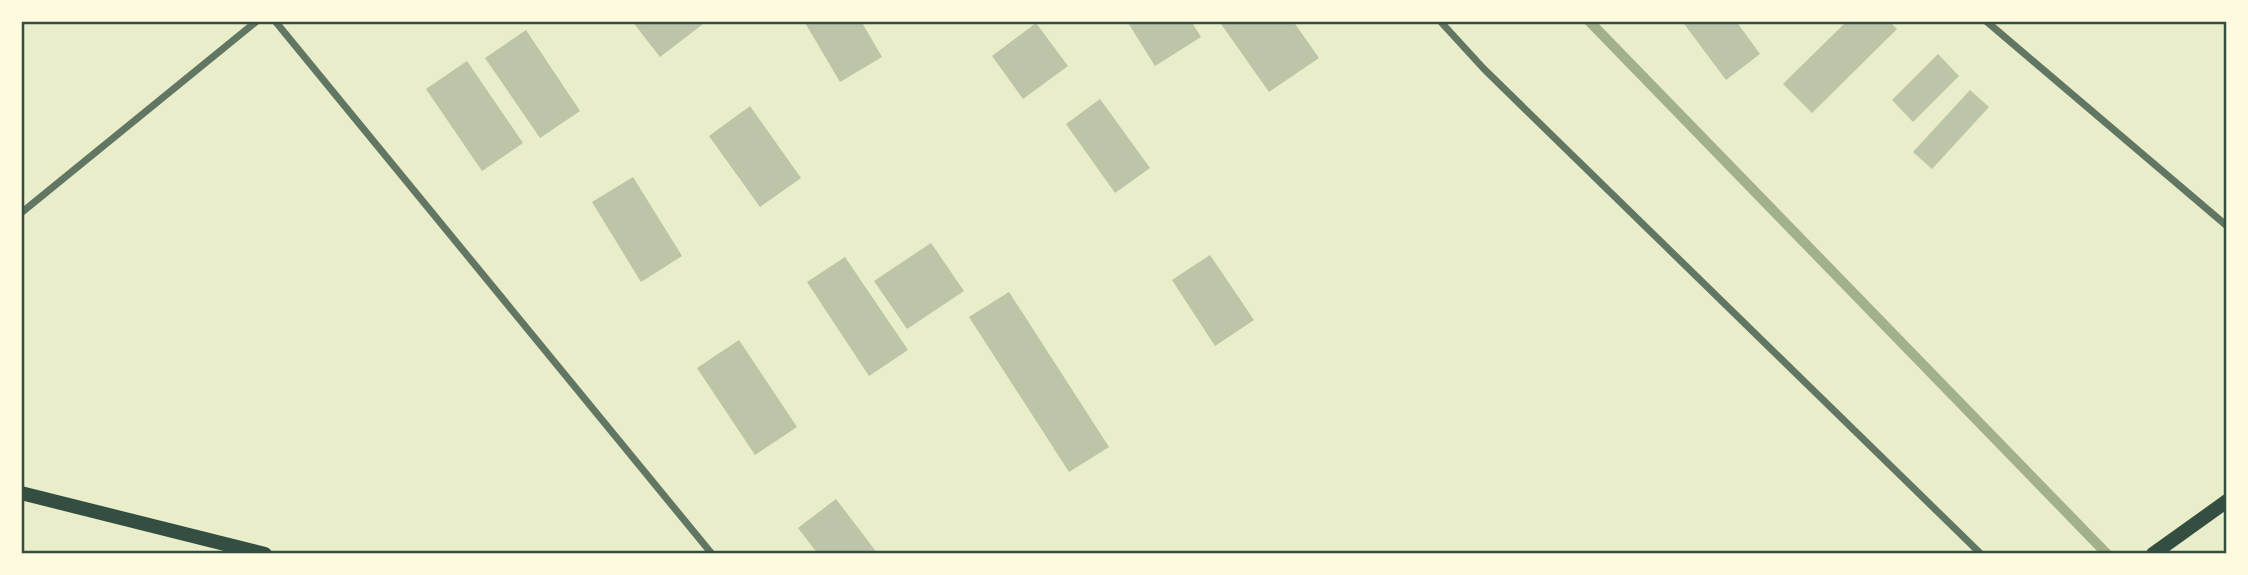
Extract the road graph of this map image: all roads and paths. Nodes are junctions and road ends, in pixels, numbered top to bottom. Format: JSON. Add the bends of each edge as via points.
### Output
{"nodes":[{"id":1,"x":257,"y":21,"type":"edge"},
{"id":2,"x":275,"y":21,"type":"edge"},
{"id":3,"x":1440,"y":21,"type":"edge"},
{"id":4,"x":1986,"y":21,"type":"edge"},
{"id":5,"x":21,"y":213,"type":"edge"},
{"id":6,"x":2227,"y":226,"type":"edge"},
{"id":7,"x":21,"y":493,"type":"edge"},
{"id":8,"x":2227,"y":501,"type":"edge"},
{"id":9,"x":265,"y":554,"type":"edge"},
{"id":10,"x":712,"y":554,"type":"edge"},
{"id":11,"x":1981,"y":554,"type":"edge"},
{"id":12,"x":2154,"y":554,"type":"edge"}],
"edges":[{"from":1,"to":5,"type":"street"},
{"from":2,"to":10,"type":"street"},
{"from":3,"to":11,"type":"street"},
{"from":4,"to":6,"type":"street"},
{"from":7,"to":9,"type":"main road"},
{"from":8,"to":12,"type":"main road"}]}
